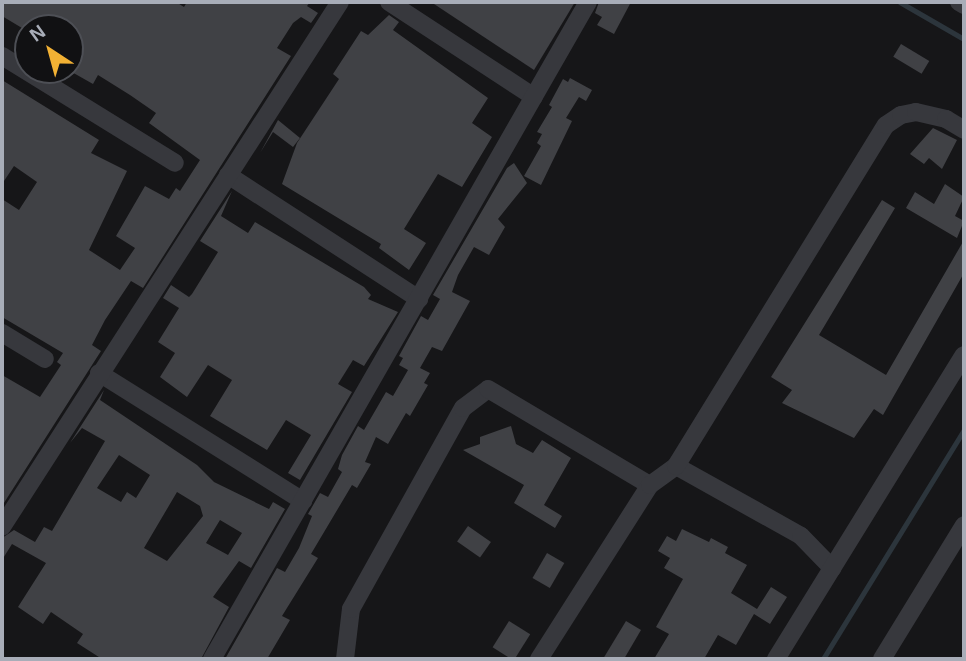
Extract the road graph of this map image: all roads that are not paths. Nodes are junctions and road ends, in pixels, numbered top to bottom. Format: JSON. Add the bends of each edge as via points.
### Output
{"nodes":[{"id":1,"x":340,"y":2,"type":"edge"},
{"id":2,"x":389,"y":2,"type":"edge"},
{"id":3,"x":589,"y":2,"type":"edge"},
{"id":4,"x":959,"y":2,"type":"edge"},
{"id":5,"x":964,"y":5,"type":"edge"},
{"id":6,"x":2,"y":56,"type":"edge"},
{"id":7,"x":534,"y":97,"type":"junction"},
{"id":8,"x":964,"y":130,"type":"edge"},
{"id":9,"x":175,"y":163,"type":"dead end"},
{"id":10,"x":228,"y":175,"type":"junction"},
{"id":11,"x":419,"y":299,"type":"junction"},
{"id":12,"x":2,"y":333,"type":"edge"},
{"id":13,"x":964,"y":355,"type":"edge"},
{"id":14,"x":45,"y":359,"type":"dead end"},
{"id":15,"x":99,"y":373,"type":"junction"},
{"id":16,"x":676,"y":466,"type":"junction"},
{"id":17,"x":650,"y":485,"type":"junction"},
{"id":18,"x":303,"y":501,"type":"junction"},
{"id":19,"x":964,"y":525,"type":"edge"},
{"id":20,"x":2,"y":527,"type":"edge"},
{"id":21,"x":832,"y":568,"type":"junction"},
{"id":22,"x":212,"y":659,"type":"edge"},
{"id":23,"x":345,"y":659,"type":"edge"},
{"id":24,"x":539,"y":659,"type":"edge"},
{"id":25,"x":776,"y":659,"type":"edge"},
{"id":26,"x":882,"y":659,"type":"edge"}],
"edges":[{"from":1,"to":10,"type":"street"},
{"from":2,"to":7,"type":"street"},
{"from":3,"to":7,"type":"street"},
{"from":4,"to":5,"type":"street"},
{"from":6,"to":9,"type":"street"},
{"from":7,"to":11,"type":"street"},
{"from":8,"to":16,"type":"street","via":[[946,119],[916,111],[901,114],[886,125]]},
{"from":10,"to":11,"type":"street"},
{"from":10,"to":15,"type":"street"},
{"from":11,"to":18,"type":"street"},
{"from":12,"to":14,"type":"street"},
{"from":13,"to":21,"type":"street"},
{"from":15,"to":18,"type":"street"},
{"from":15,"to":20,"type":"street"},
{"from":16,"to":17,"type":"street"},
{"from":16,"to":21,"type":"street","via":[[801,536]]},
{"from":17,"to":23,"type":"street","via":[[488,389],[463,408],[351,609]]},
{"from":17,"to":24,"type":"street"},
{"from":18,"to":22,"type":"street"},
{"from":19,"to":26,"type":"street"},
{"from":21,"to":25,"type":"street"}]}
